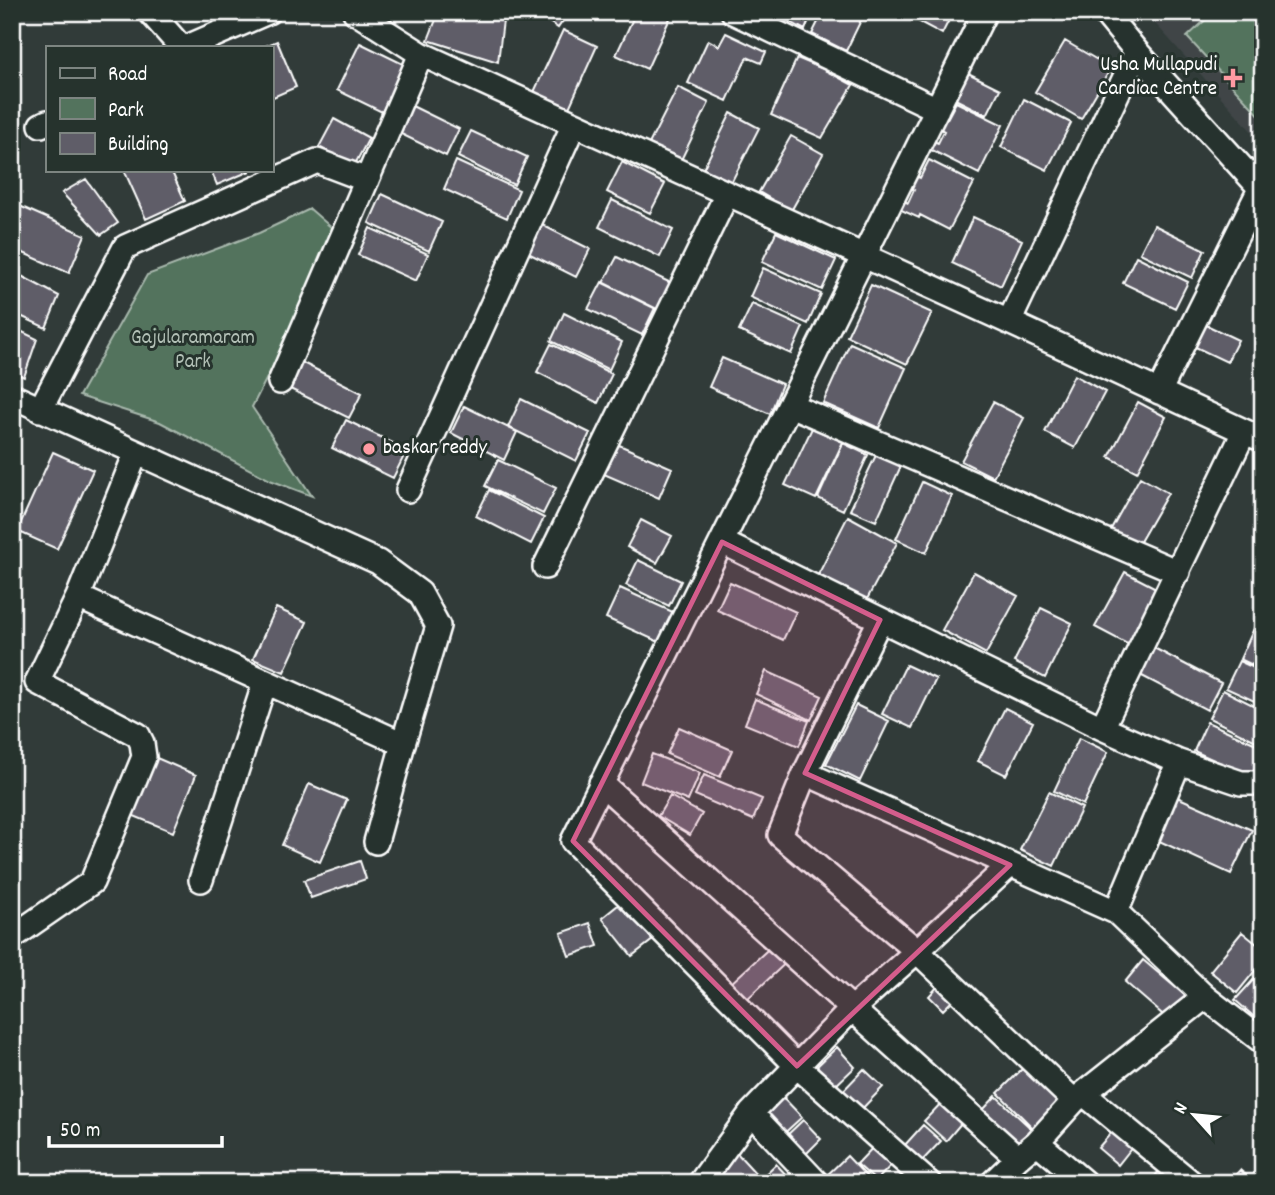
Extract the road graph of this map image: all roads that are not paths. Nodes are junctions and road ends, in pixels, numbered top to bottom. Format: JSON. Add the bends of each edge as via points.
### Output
{"nodes":[{"id":1,"x":150,"y":12,"type":"edge"},
{"id":2,"x":268,"y":12,"type":"edge"},
{"id":3,"x":355,"y":12,"type":"edge"},
{"id":4,"x":733,"y":12,"type":"edge"},
{"id":5,"x":985,"y":12,"type":"edge"},
{"id":6,"x":1104,"y":12,"type":"edge"},
{"id":7,"x":180,"y":46,"type":"edge"},
{"id":8,"x":189,"y":46,"type":"edge"},
{"id":9,"x":1137,"y":52,"type":"junction"},
{"id":10,"x":421,"y":54,"type":"junction"},
{"id":11,"x":937,"y":108,"type":"junction"},
{"id":12,"x":574,"y":124,"type":"junction"},
{"id":13,"x":367,"y":180,"type":"junction"},
{"id":14,"x":1262,"y":190,"type":"edge"},
{"id":15,"x":727,"y":194,"type":"junction"},
{"id":16,"x":864,"y":256,"type":"junction"},
{"id":17,"x":1009,"y":322,"type":"junction"},
{"id":18,"x":280,"y":382,"type":"dead end"},
{"id":19,"x":1159,"y":392,"type":"junction"},
{"id":20,"x":12,"y":396,"type":"edge"},
{"id":21,"x":790,"y":405,"type":"junction"},
{"id":22,"x":40,"y":410,"type":"junction"},
{"id":23,"x":1253,"y":436,"type":"edge"},
{"id":24,"x":136,"y":453,"type":"junction"},
{"id":25,"x":408,"y":490,"type":"dead end"},
{"id":26,"x":722,"y":542,"type":"junction"},
{"id":27,"x":545,"y":568,"type":"dead end"},
{"id":28,"x":1178,"y":572,"type":"junction"},
{"id":29,"x":78,"y":597,"type":"junction"},
{"id":30,"x":880,"y":620,"type":"junction"},
{"id":31,"x":265,"y":682,"type":"junction"},
{"id":32,"x":1102,"y":728,"type":"junction"},
{"id":33,"x":402,"y":744,"type":"junction"},
{"id":34,"x":1179,"y":762,"type":"junction"},
{"id":35,"x":805,"y":773,"type":"junction"},
{"id":36,"x":601,"y":783,"type":"junction"},
{"id":37,"x":1263,"y":783,"type":"edge"},
{"id":38,"x":376,"y":842,"type":"dead end"},
{"id":39,"x":1010,"y":865,"type":"junction"},
{"id":40,"x":201,"y":880,"type":"dead end"},
{"id":41,"x":1116,"y":912,"type":"junction"},
{"id":42,"x":12,"y":936,"type":"edge"},
{"id":43,"x":917,"y":951,"type":"junction"},
{"id":44,"x":1205,"y":997,"type":"junction"},
{"id":45,"x":852,"y":1009,"type":"junction"},
{"id":46,"x":1263,"y":1042,"type":"edge"},
{"id":47,"x":797,"y":1066,"type":"junction"},
{"id":48,"x":1079,"y":1098,"type":"junction"},
{"id":49,"x":751,"y":1113,"type":"junction"},
{"id":50,"x":1037,"y":1142,"type":"junction"},
{"id":51,"x":1017,"y":1158,"type":"junction"},
{"id":52,"x":700,"y":1183,"type":"edge"},
{"id":53,"x":817,"y":1183,"type":"edge"},
{"id":54,"x":929,"y":1183,"type":"edge"},
{"id":55,"x":992,"y":1183,"type":"edge"},
{"id":56,"x":1084,"y":1183,"type":"edge"},
{"id":57,"x":1192,"y":1183,"type":"edge"}],
"edges":[{"from":1,"to":7,"type":"street"},
{"from":2,"to":8,"type":"street"},
{"from":3,"to":10,"type":"street"},
{"from":4,"to":11,"type":"street"},
{"from":5,"to":11,"type":"street"},
{"from":6,"to":9,"type":"street"},
{"from":9,"to":14,"type":"street"},
{"from":9,"to":17,"type":"street"},
{"from":10,"to":12,"type":"street"},
{"from":10,"to":13,"type":"street"},
{"from":11,"to":16,"type":"street"},
{"from":12,"to":15,"type":"street"},
{"from":12,"to":25,"type":"street"},
{"from":13,"to":18,"type":"street"},
{"from":13,"to":22,"type":"street","via":[[317,161],[125,247]]},
{"from":14,"to":19,"type":"street"},
{"from":15,"to":16,"type":"street"},
{"from":15,"to":27,"type":"street"},
{"from":16,"to":17,"type":"street"},
{"from":16,"to":21,"type":"street"},
{"from":17,"to":19,"type":"street"},
{"from":19,"to":23,"type":"street"},
{"from":20,"to":22,"type":"street"},
{"from":21,"to":26,"type":"street"},
{"from":21,"to":28,"type":"street"},
{"from":22,"to":24,"type":"street"},
{"from":23,"to":28,"type":"street"},
{"from":24,"to":29,"type":"street"},
{"from":24,"to":33,"type":"street","via":[[378,562],[419,593],[438,626]]},
{"from":26,"to":30,"type":"street"},
{"from":26,"to":36,"type":"street"},
{"from":28,"to":32,"type":"street"},
{"from":29,"to":31,"type":"street"},
{"from":29,"to":42,"type":"street","via":[[37,682],[138,735],[144,757],[92,881]]},
{"from":30,"to":32,"type":"street"},
{"from":30,"to":35,"type":"street"},
{"from":31,"to":33,"type":"street"},
{"from":31,"to":40,"type":"street"},
{"from":32,"to":34,"type":"street"},
{"from":33,"to":38,"type":"street"},
{"from":34,"to":37,"type":"street","via":[[1241,783]]},
{"from":34,"to":41,"type":"street"},
{"from":35,"to":39,"type":"street"},
{"from":35,"to":43,"type":"street","via":[[780,835]]},
{"from":36,"to":45,"type":"street"},
{"from":36,"to":47,"type":"street","via":[[573,841]]},
{"from":39,"to":41,"type":"street"},
{"from":39,"to":43,"type":"street"},
{"from":41,"to":44,"type":"street"},
{"from":43,"to":45,"type":"street"},
{"from":43,"to":48,"type":"street"},
{"from":44,"to":46,"type":"street"},
{"from":44,"to":48,"type":"street"},
{"from":45,"to":47,"type":"street"},
{"from":45,"to":51,"type":"street"},
{"from":47,"to":49,"type":"street"},
{"from":47,"to":54,"type":"street"},
{"from":48,"to":50,"type":"street"},
{"from":48,"to":57,"type":"street"},
{"from":49,"to":52,"type":"street"},
{"from":49,"to":53,"type":"street"},
{"from":50,"to":51,"type":"street"},
{"from":50,"to":56,"type":"street"},
{"from":51,"to":55,"type":"street"}]}
